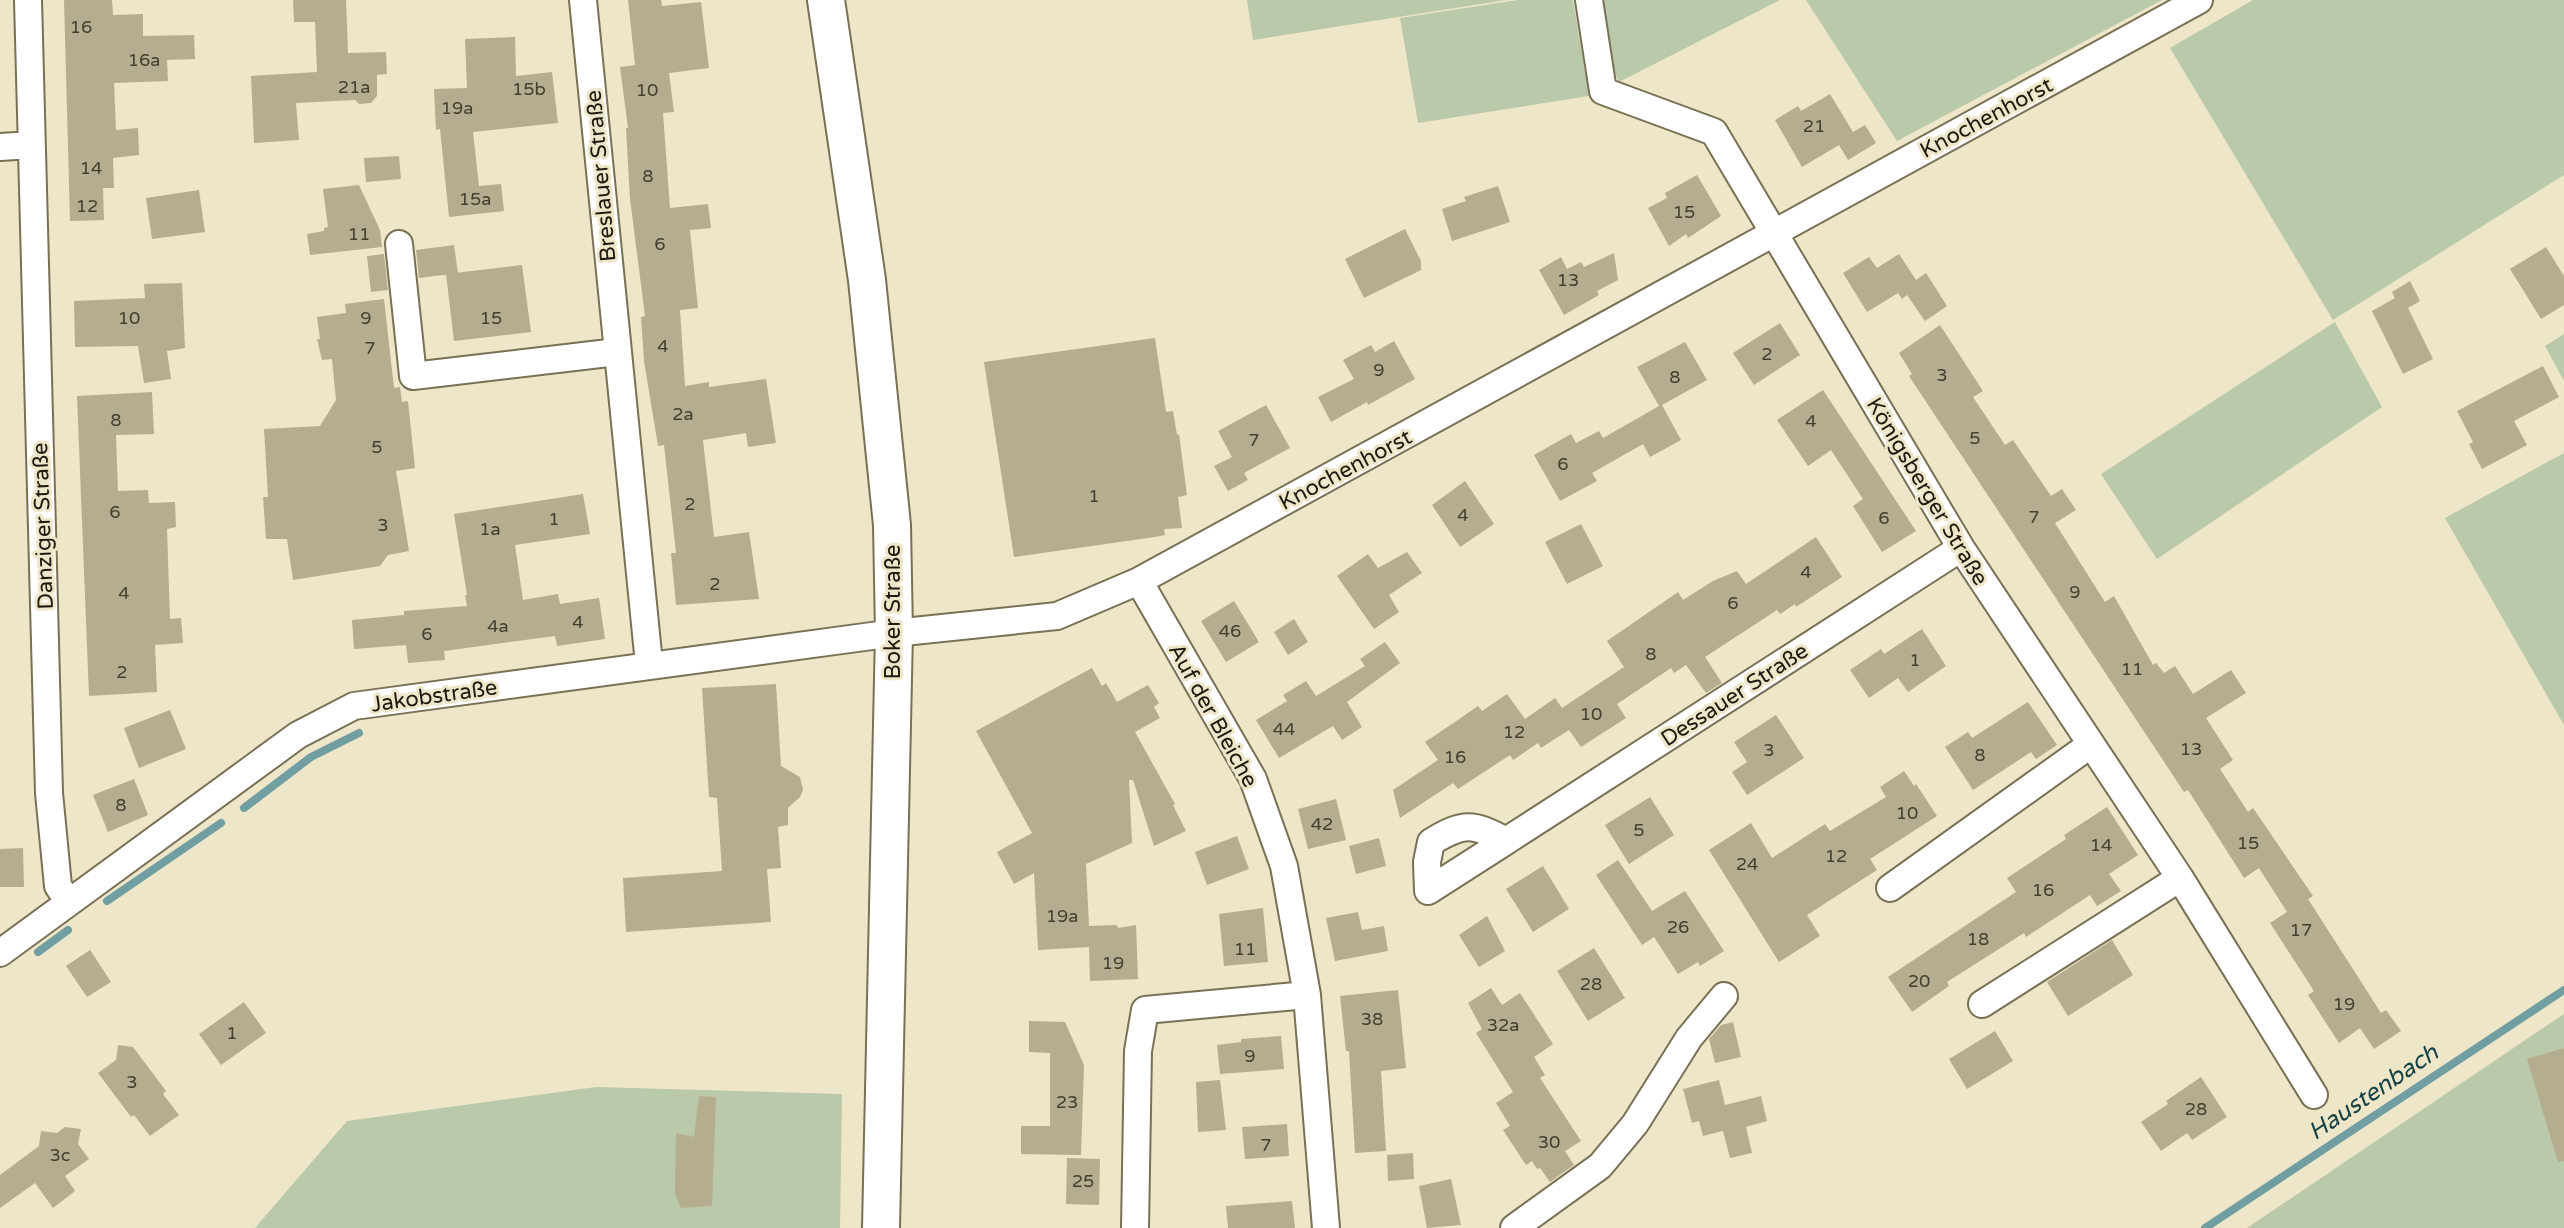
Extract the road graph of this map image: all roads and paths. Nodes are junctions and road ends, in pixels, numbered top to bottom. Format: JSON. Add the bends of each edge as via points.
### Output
{"nodes":[{"id":1,"x":28,"y":0,"type":"edge"},
{"id":2,"x":583,"y":0,"type":"edge"},
{"id":3,"x":826,"y":0,"type":"edge"},
{"id":4,"x":1589,"y":0,"type":"edge"},
{"id":5,"x":2199,"y":0,"type":"edge"},
{"id":6,"x":31,"y":145,"type":"junction"},
{"id":7,"x":0,"y":147,"type":"edge"},
{"id":8,"x":1772,"y":233,"type":"junction"},
{"id":9,"x":399,"y":244,"type":"dead end"},
{"id":10,"x":617,"y":352,"type":"junction"},
{"id":11,"x":1961,"y":548,"type":"junction"},
{"id":12,"x":1139,"y":581,"type":"junction"},
{"id":13,"x":894,"y":633,"type":"junction"},
{"id":14,"x":649,"y":664,"type":"junction"},
{"id":15,"x":2090,"y":745,"type":"junction"},
{"id":16,"x":1506,"y":841,"type":"dead end"},
{"id":17,"x":2180,"y":878,"type":"junction"},
{"id":18,"x":1890,"y":888,"type":"dead end"},
{"id":19,"x":69,"y":902,"type":"junction"},
{"id":20,"x":0,"y":953,"type":"edge"},
{"id":21,"x":1307,"y":995,"type":"junction"},
{"id":22,"x":1724,"y":996,"type":"dead end"},
{"id":23,"x":1982,"y":1004,"type":"dead end"},
{"id":24,"x":2314,"y":1095,"type":"dead end"},
{"id":25,"x":881,"y":1228,"type":"edge"},
{"id":26,"x":1135,"y":1228,"type":"edge"},
{"id":27,"x":1326,"y":1228,"type":"edge"},
{"id":28,"x":1514,"y":1228,"type":"edge"}],
"edges":[{"from":1,"to":6,"type":"street","name":"Danziger Straße"},
{"from":2,"to":10,"type":"street","name":"Breslauer Straße"},
{"from":3,"to":13,"type":"main road","name":"Boker Straße","via":[[867,280],[892,525]]},
{"from":4,"to":8,"type":"street","via":[[1603,91],[1714,132]]},
{"from":5,"to":8,"type":"street","name":"Knochenhorst"},
{"from":6,"to":7,"type":"street"},
{"from":6,"to":19,"type":"street","name":"Danziger Straße","via":[[49,793],[58,886]]},
{"from":8,"to":11,"type":"street","name":"Königsberger Straße"},
{"from":8,"to":12,"type":"street","name":"Knochenhorst"},
{"from":9,"to":10,"type":"street","via":[[413,376]]},
{"from":10,"to":14,"type":"street","name":"Breslauer Straße"},
{"from":11,"to":15,"type":"street","name":"Königsberger Straße"},
{"from":11,"to":16,"type":"street","name":"Dessauer Straße"},
{"from":12,"to":13,"type":"street","name":"Knochenhorst","via":[[1057,616]]},
{"from":12,"to":21,"type":"street","name":"Auf der Bleiche","via":[[1253,779],[1284,866]]},
{"from":13,"to":14,"type":"street","name":"Jakobstraße"},
{"from":13,"to":25,"type":"main road","name":"Boker Straße"},
{"from":14,"to":19,"type":"street","name":"Jakobstraße","via":[[354,706],[298,735]]},
{"from":15,"to":17,"type":"street","name":"Königsberger Straße"},
{"from":15,"to":18,"type":"street"},
{"from":17,"to":23,"type":"street"},
{"from":17,"to":24,"type":"street","name":"Königsberger Straße"},
{"from":19,"to":20,"type":"street","name":"Jakobstraße"},
{"from":21,"to":26,"type":"street","via":[[1145,1010],[1138,1051]]},
{"from":21,"to":27,"type":"street","name":"Auf der Bleiche"},
{"from":22,"to":28,"type":"street","via":[[1600,1166]]}]}
